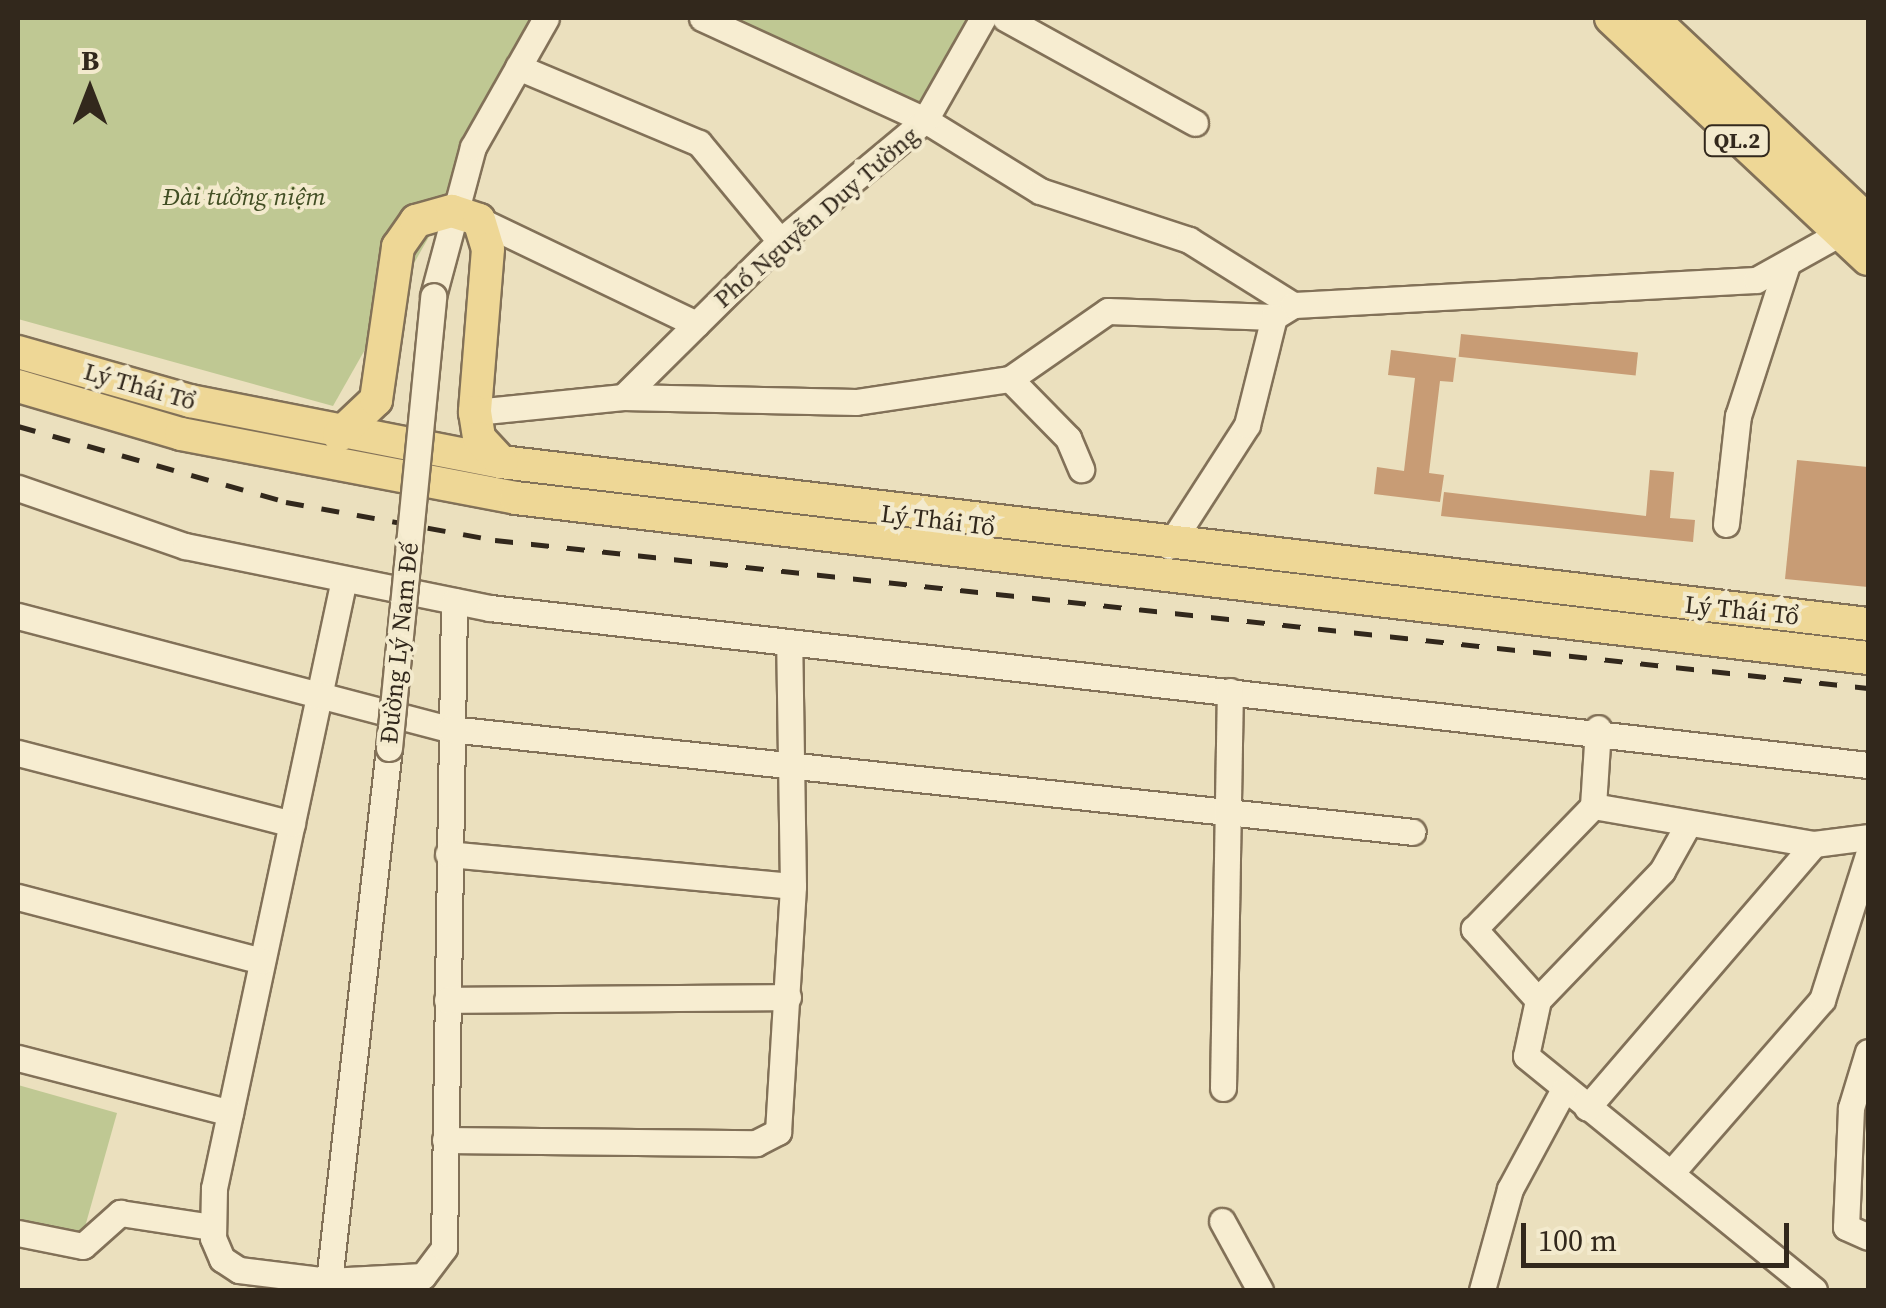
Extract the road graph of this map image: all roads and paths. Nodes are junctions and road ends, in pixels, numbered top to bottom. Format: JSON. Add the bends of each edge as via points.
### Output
{"nodes":[{"id":1,"x":546,"y":18,"type":"edge"},
{"id":2,"x":702,"y":18,"type":"edge"},
{"id":3,"x":983,"y":18,"type":"edge"},
{"id":4,"x":1004,"y":18,"type":"edge"},
{"id":5,"x":1611,"y":18,"type":"edge"},
{"id":6,"x":1652,"y":18,"type":"edge"},
{"id":7,"x":518,"y":66,"type":"junction"},
{"id":8,"x":926,"y":120,"type":"junction"},
{"id":9,"x":1196,"y":124,"type":"dead end"},
{"id":10,"x":465,"y":216,"type":"junction"},
{"id":11,"x":1860,"y":222,"type":"edge"},
{"id":12,"x":780,"y":242,"type":"junction"},
{"id":13,"x":1868,"y":260,"type":"edge"},
{"id":14,"x":1786,"y":267,"type":"junction"},
{"id":15,"x":1284,"y":311,"type":"junction"},
{"id":16,"x":696,"y":324,"type":"junction"},
{"id":17,"x":18,"y":352,"type":"edge"},
{"id":18,"x":1010,"y":378,"type":"junction"},
{"id":19,"x":18,"y":386,"type":"edge"},
{"id":20,"x":623,"y":397,"type":"junction"},
{"id":21,"x":230,"y":410,"type":"junction"},
{"id":22,"x":475,"y":412,"type":"junction"},
{"id":23,"x":339,"y":435,"type":"junction"},
{"id":24,"x":224,"y":443,"type":"junction"},
{"id":25,"x":501,"y":462,"type":"junction"},
{"id":26,"x":1081,"y":469,"type":"dead end"},
{"id":27,"x":598,"y":476,"type":"junction"},
{"id":28,"x":18,"y":488,"type":"edge"},
{"id":29,"x":594,"y":509,"type":"junction"},
{"id":30,"x":1726,"y":524,"type":"dead end"},
{"id":31,"x":1170,"y":546,"type":"junction"},
{"id":32,"x":344,"y":579,"type":"junction"},
{"id":33,"x":454,"y":601,"type":"junction"},
{"id":34,"x":18,"y":616,"type":"edge"},
{"id":35,"x":1868,"y":624,"type":"edge"},
{"id":36,"x":789,"y":643,"type":"junction"},
{"id":37,"x":1868,"y":658,"type":"edge"},
{"id":38,"x":1230,"y":691,"type":"junction"},
{"id":39,"x":319,"y":696,"type":"junction"},
{"id":40,"x":1598,"y":728,"type":"junction"},
{"id":41,"x":450,"y":729,"type":"junction"},
{"id":42,"x":18,"y":754,"type":"edge"},
{"id":43,"x":792,"y":761,"type":"junction"},
{"id":44,"x":1868,"y":765,"type":"edge"},
{"id":45,"x":1592,"y":806,"type":"junction"},
{"id":46,"x":1228,"y":813,"type":"junction"},
{"id":47,"x":292,"y":824,"type":"junction"},
{"id":48,"x":1686,"y":828,"type":"junction"},
{"id":49,"x":1413,"y":832,"type":"dead end"},
{"id":50,"x":1868,"y":837,"type":"edge"},
{"id":51,"x":1814,"y":844,"type":"junction"},
{"id":52,"x":448,"y":854,"type":"junction"},
{"id":53,"x":1868,"y":855,"type":"edge"},
{"id":54,"x":793,"y":886,"type":"junction"},
{"id":55,"x":18,"y":897,"type":"edge"},
{"id":56,"x":262,"y":961,"type":"junction"},
{"id":57,"x":788,"y":997,"type":"junction"},
{"id":58,"x":446,"y":1000,"type":"junction"},
{"id":59,"x":1538,"y":1000,"type":"junction"},
{"id":60,"x":1868,"y":1052,"type":"edge"},
{"id":61,"x":18,"y":1058,"type":"edge"},
{"id":62,"x":1223,"y":1088,"type":"dead end"},
{"id":63,"x":1563,"y":1091,"type":"junction"},
{"id":64,"x":1587,"y":1108,"type":"junction"},
{"id":65,"x":230,"y":1113,"type":"junction"},
{"id":66,"x":445,"y":1140,"type":"junction"},
{"id":67,"x":1671,"y":1173,"type":"junction"},
{"id":68,"x":1222,"y":1221,"type":"dead end"},
{"id":69,"x":210,"y":1227,"type":"junction"},
{"id":70,"x":18,"y":1234,"type":"edge"},
{"id":71,"x":1868,"y":1237,"type":"edge"},
{"id":72,"x":229,"y":1264,"type":"junction"},
{"id":73,"x":328,"y":1286,"type":"edge"},
{"id":74,"x":228,"y":1290,"type":"edge"},
{"id":75,"x":1260,"y":1290,"type":"edge"},
{"id":76,"x":1482,"y":1290,"type":"edge"},
{"id":77,"x":1814,"y":1290,"type":"edge"}],
"edges":[{"from":1,"to":7,"type":"street","name":"Đường Lý Nam Đế"},
{"from":2,"to":8,"type":"street"},
{"from":3,"to":8,"type":"street","name":"Phố Nguyễn Duy Tường"},
{"from":4,"to":9,"type":"street"},
{"from":5,"to":11,"type":"main road","number":"QL.2"},
{"from":6,"to":11,"type":"main road","number":"QL.2"},
{"from":7,"to":10,"type":"street","name":"Đường Lý Nam Đế","via":[[473,147]]},
{"from":7,"to":12,"type":"street","via":[[698,142]]},
{"from":8,"to":12,"type":"street","name":"Phố Nguyễn Duy Tường"},
{"from":8,"to":15,"type":"street","via":[[1040,191],[1189,240]]},
{"from":10,"to":16,"type":"street"},
{"from":10,"to":22,"type":"main road","via":[[488,249]]},
{"from":10,"to":23,"type":"main road","via":[[416,221],[398,247],[376,400]]},
{"from":10,"to":73,"type":"street","name":"Đường Lý Nam Đế","bridge":true,"via":[[433,296]]},
{"from":11,"to":13,"type":"main road","number":"QL.2"},
{"from":11,"to":14,"type":"street"},
{"from":12,"to":16,"type":"street","name":"Phố Nguyễn Duy Tường"},
{"from":14,"to":15,"type":"street","via":[[1756,280]]},
{"from":14,"to":30,"type":"street","via":[[1738,416]]},
{"from":15,"to":18,"type":"street","via":[[1108,311]]},
{"from":15,"to":31,"type":"street","via":[[1247,426]]},
{"from":16,"to":20,"type":"street","name":"Phố Nguyễn Duy Tường"},
{"from":17,"to":21,"type":"main road","name":"Lý Thái Tổ"},
{"from":18,"to":20,"type":"street","via":[[856,402]]},
{"from":18,"to":26,"type":"street","via":[[1056,423]]},
{"from":19,"to":24,"type":"main road","name":"Lý Thái Tổ"},
{"from":20,"to":22,"type":"street"},
{"from":21,"to":23,"type":"main road","name":"Lý Thái Tổ"},
{"from":21,"to":24,"type":"main road"},
{"from":22,"to":25,"type":"main road","via":[[480,438]]},
{"from":23,"to":25,"type":"main road","name":"Lý Thái Tổ"},
{"from":24,"to":29,"type":"main road","name":"Lý Thái Tổ"},
{"from":25,"to":27,"type":"main road","name":"Lý Thái Tổ"},
{"from":27,"to":29,"type":"main road"},
{"from":27,"to":31,"type":"main road","name":"Lý Thái Tổ"},
{"from":28,"to":32,"type":"street","via":[[185,546]]},
{"from":29,"to":37,"type":"main road","name":"Lý Thái Tổ"},
{"from":31,"to":35,"type":"main road","name":"Lý Thái Tổ"},
{"from":32,"to":33,"type":"street"},
{"from":32,"to":39,"type":"street"},
{"from":33,"to":36,"type":"street"},
{"from":33,"to":41,"type":"street"},
{"from":34,"to":39,"type":"street"},
{"from":36,"to":38,"type":"street"},
{"from":36,"to":43,"type":"street"},
{"from":38,"to":40,"type":"street"},
{"from":38,"to":46,"type":"street"},
{"from":39,"to":41,"type":"street"},
{"from":39,"to":47,"type":"street"},
{"from":40,"to":44,"type":"street"},
{"from":40,"to":45,"type":"street"},
{"from":41,"to":43,"type":"street"},
{"from":41,"to":52,"type":"street"},
{"from":42,"to":47,"type":"street"},
{"from":43,"to":46,"type":"street"},
{"from":43,"to":54,"type":"street"},
{"from":45,"to":48,"type":"street"},
{"from":45,"to":59,"type":"street","via":[[1474,930]]},
{"from":46,"to":49,"type":"street"},
{"from":46,"to":62,"type":"street"},
{"from":47,"to":56,"type":"street"},
{"from":48,"to":51,"type":"street"},
{"from":48,"to":59,"type":"street","via":[[1662,871]]},
{"from":50,"to":51,"type":"street"},
{"from":51,"to":64,"type":"street"},
{"from":52,"to":54,"type":"street"},
{"from":52,"to":58,"type":"street"},
{"from":53,"to":67,"type":"street","via":[[1822,1000]]},
{"from":54,"to":57,"type":"street"},
{"from":55,"to":56,"type":"street"},
{"from":56,"to":65,"type":"street"},
{"from":57,"to":58,"type":"street"},
{"from":57,"to":66,"type":"street","via":[[778,1132],[756,1143]]},
{"from":58,"to":66,"type":"street"},
{"from":59,"to":63,"type":"street","via":[[1526,1056]]},
{"from":60,"to":71,"type":"street","via":[[1851,1108],[1846,1227]]},
{"from":61,"to":65,"type":"street"},
{"from":63,"to":64,"type":"street"},
{"from":63,"to":76,"type":"street","via":[[1510,1189]]},
{"from":64,"to":67,"type":"street"},
{"from":65,"to":69,"type":"street"},
{"from":66,"to":73,"type":"street","via":[[438,1265],[423,1276]]},
{"from":67,"to":77,"type":"street"},
{"from":68,"to":75,"type":"street"},
{"from":69,"to":70,"type":"street","via":[[120,1213],[82,1246]]},
{"from":69,"to":72,"type":"street"},
{"from":72,"to":73,"type":"street"},
{"from":72,"to":74,"type":"street"}]}
